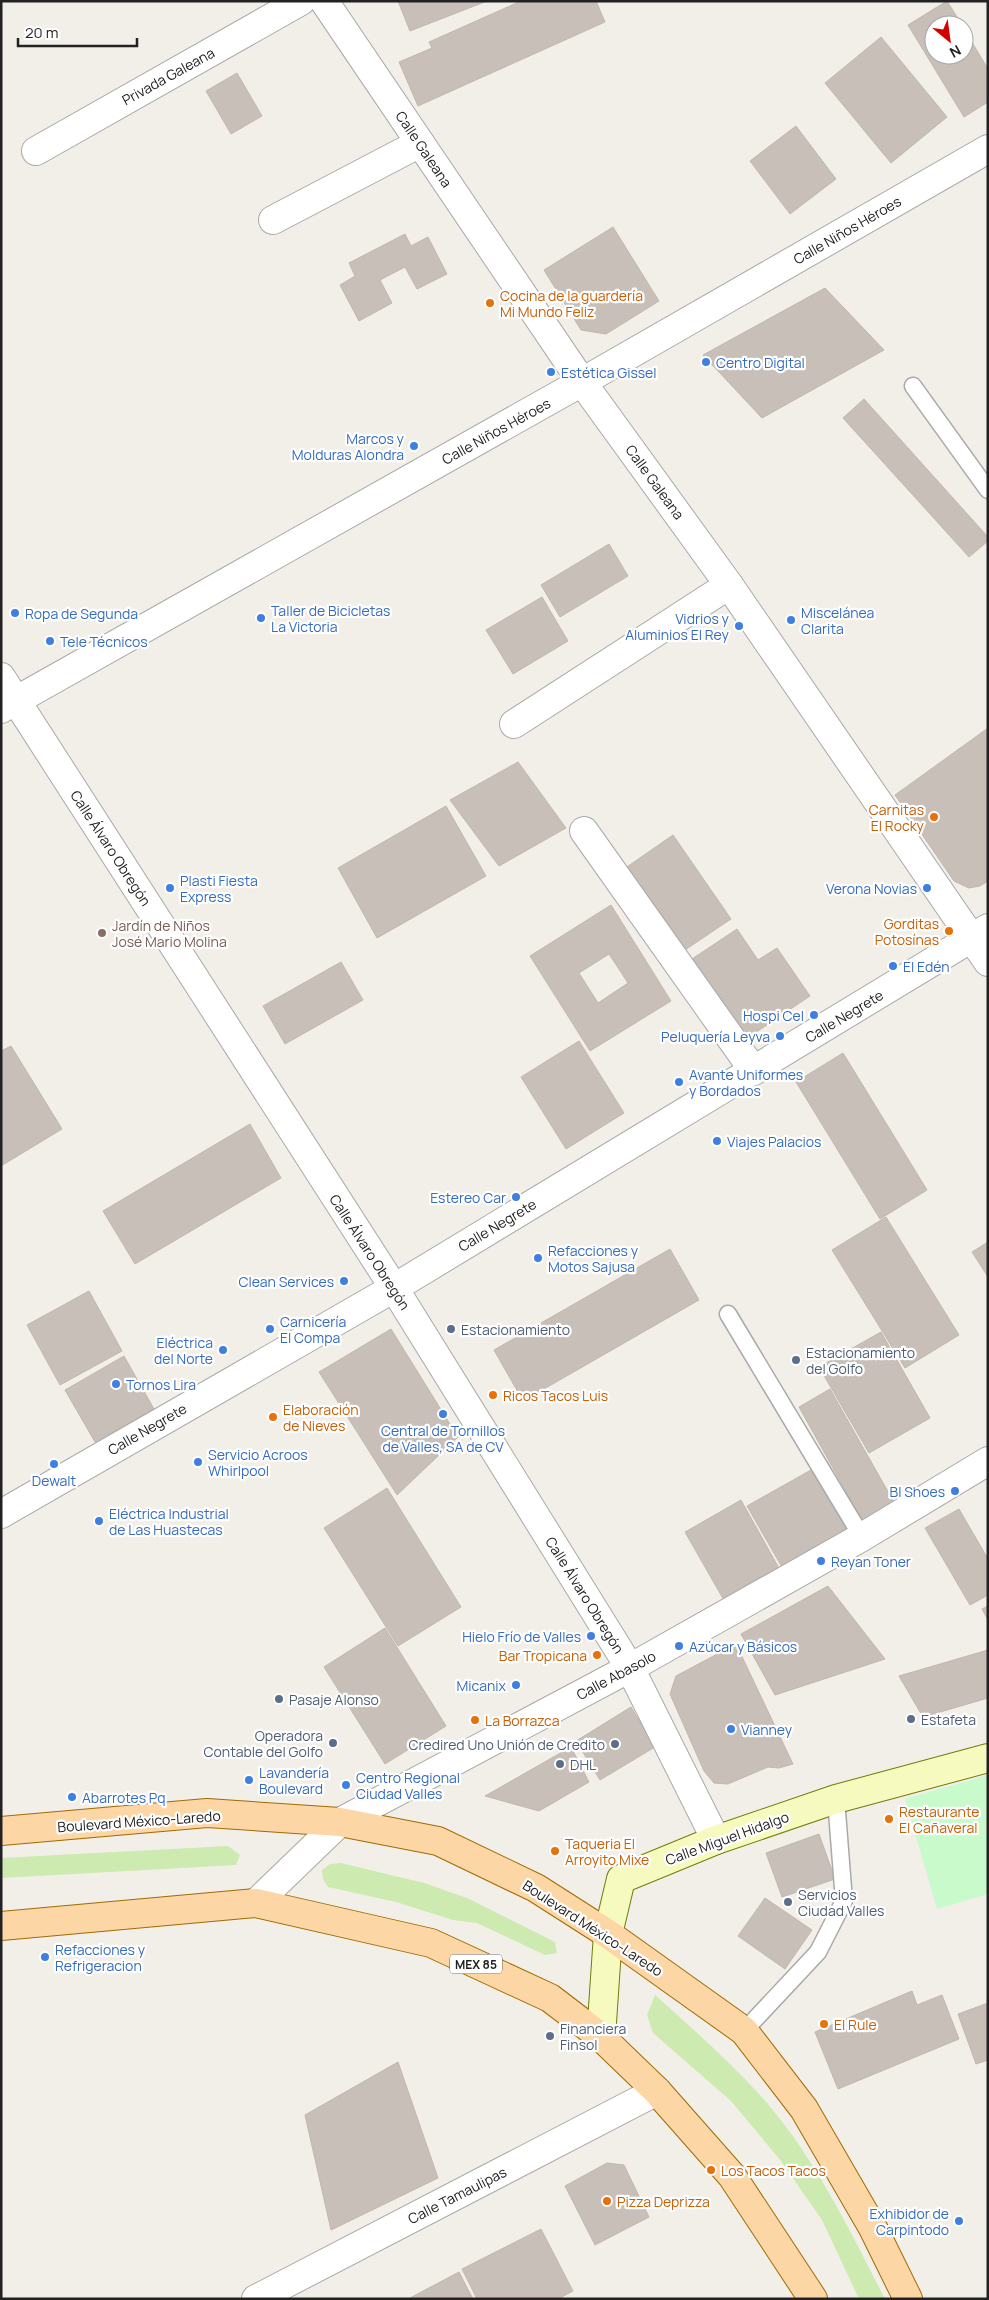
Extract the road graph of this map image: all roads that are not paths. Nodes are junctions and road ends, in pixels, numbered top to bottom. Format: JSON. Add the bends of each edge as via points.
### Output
{"nodes":[{"id":1,"x":300,"y":1,"type":"edge"},
{"id":2,"x":324,"y":1,"type":"edge"},
{"id":3,"x":420,"y":143,"type":"junction"},
{"id":4,"x":988,"y":149,"type":"edge"},
{"id":5,"x":36,"y":151,"type":"dead end"},
{"id":6,"x":273,"y":220,"type":"dead end"},
{"id":7,"x":582,"y":382,"type":"junction"},
{"id":8,"x":913,"y":386,"type":"dead end"},
{"id":9,"x":988,"y":490,"type":"edge"},
{"id":10,"x":730,"y":585,"type":"junction"},
{"id":11,"x":1,"y":677,"type":"edge"},
{"id":12,"x":9,"y":705,"type":"edge"},
{"id":13,"x":514,"y":724,"type":"dead end"},
{"id":14,"x":584,"y":831,"type":"dead end"},
{"id":15,"x":979,"y":933,"type":"edge"},
{"id":16,"x":988,"y":962,"type":"edge"},
{"id":17,"x":754,"y":1071,"type":"junction"},
{"id":18,"x":394,"y":1288,"type":"junction"},
{"id":19,"x":728,"y":1314,"type":"dead end"},
{"id":20,"x":988,"y":1461,"type":"edge"},
{"id":21,"x":1,"y":1514,"type":"edge"},
{"id":22,"x":862,"y":1537,"type":"junction"},
{"id":23,"x":630,"y":1668,"type":"junction"},
{"id":24,"x":988,"y":1758,"type":"edge"},
{"id":25,"x":836,"y":1799,"type":"junction"},
{"id":26,"x":340,"y":1822,"type":"junction"},
{"id":27,"x":1,"y":1831,"type":"edge"},
{"id":28,"x":716,"y":1840,"type":"junction"},
{"id":29,"x":256,"y":1903,"type":"junction"},
{"id":30,"x":1,"y":1926,"type":"edge"},
{"id":31,"x":608,"y":1934,"type":"junction"},
{"id":32,"x":744,"y":2031,"type":"junction"},
{"id":33,"x":600,"y":2037,"type":"junction"},
{"id":34,"x":657,"y":2091,"type":"junction"},
{"id":35,"x":256,"y":2299,"type":"edge"},
{"id":36,"x":813,"y":2299,"type":"edge"},
{"id":37,"x":908,"y":2299,"type":"edge"}],
"edges":[{"from":1,"to":5,"type":"street","name":"Privada Galeana"},
{"from":2,"to":3,"type":"street","name":"Calle Galeana"},
{"from":3,"to":6,"type":"street"},
{"from":3,"to":7,"type":"street","name":"Calle Galeana"},
{"from":4,"to":7,"type":"street","name":"Calle Niños Héroes"},
{"from":7,"to":10,"type":"street","name":"Calle Galeana"},
{"from":7,"to":12,"type":"street","name":"Calle Niños Héroes"},
{"from":8,"to":9,"type":"lane"},
{"from":10,"to":13,"type":"street"},
{"from":10,"to":15,"type":"street","name":"Calle Galeana"},
{"from":11,"to":12,"type":"street","name":"Calle Álvaro Obregón"},
{"from":12,"to":18,"type":"street","name":"Calle Álvaro Obregón"},
{"from":14,"to":17,"type":"street"},
{"from":15,"to":16,"type":"street","name":"Calle Galeana"},
{"from":15,"to":17,"type":"street","name":"Calle Negrete"},
{"from":17,"to":18,"type":"street","name":"Calle Negrete"},
{"from":18,"to":21,"type":"street","name":"Calle Negrete"},
{"from":18,"to":23,"type":"street","name":"Calle Álvaro Obregón"},
{"from":19,"to":22,"type":"lane"},
{"from":20,"to":22,"type":"street","name":"Calle Abasolo"},
{"from":22,"to":23,"type":"street","name":"Calle Abasolo"},
{"from":23,"to":26,"type":"street","name":"Calle Abasolo"},
{"from":23,"to":28,"type":"street","name":"Calle Álvaro Obregón"},
{"from":24,"to":25,"type":"street","name":"Calle Miguel Hidalgo"},
{"from":25,"to":28,"type":"street","name":"Calle Miguel Hidalgo"},
{"from":25,"to":32,"type":"lane","via":[[844,1901],[818,1952]]},
{"from":26,"to":27,"type":"main road","name":"Boulevard México-Laredo","via":[[208,1813]]},
{"from":26,"to":29,"type":"street","name":"Calle Abasolo"},
{"from":26,"to":31,"type":"main road","name":"Boulevard México-Laredo","via":[[438,1841],[536,1888]]},
{"from":28,"to":31,"type":"street","name":"Calle Miguel Hidalgo","via":[[621,1879]]},
{"from":29,"to":30,"type":"main road","number":"MEX 85"},
{"from":29,"to":33,"type":"main road","number":"MEX 85","via":[[430,1943],[550,1998]]},
{"from":31,"to":32,"type":"main road","name":"Boulevard México-Laredo"},
{"from":31,"to":33,"type":"street","name":"Calle Miguel Hidalgo"},
{"from":32,"to":37,"type":"main road","name":"Boulevard México-Laredo","via":[[804,2109],[873,2228]]},
{"from":33,"to":34,"type":"main road","number":"MEX 85"},
{"from":34,"to":35,"type":"street","name":"Calle Tamaulipas"},
{"from":34,"to":36,"type":"main road","number":"MEX 85","via":[[732,2176]]}]}
